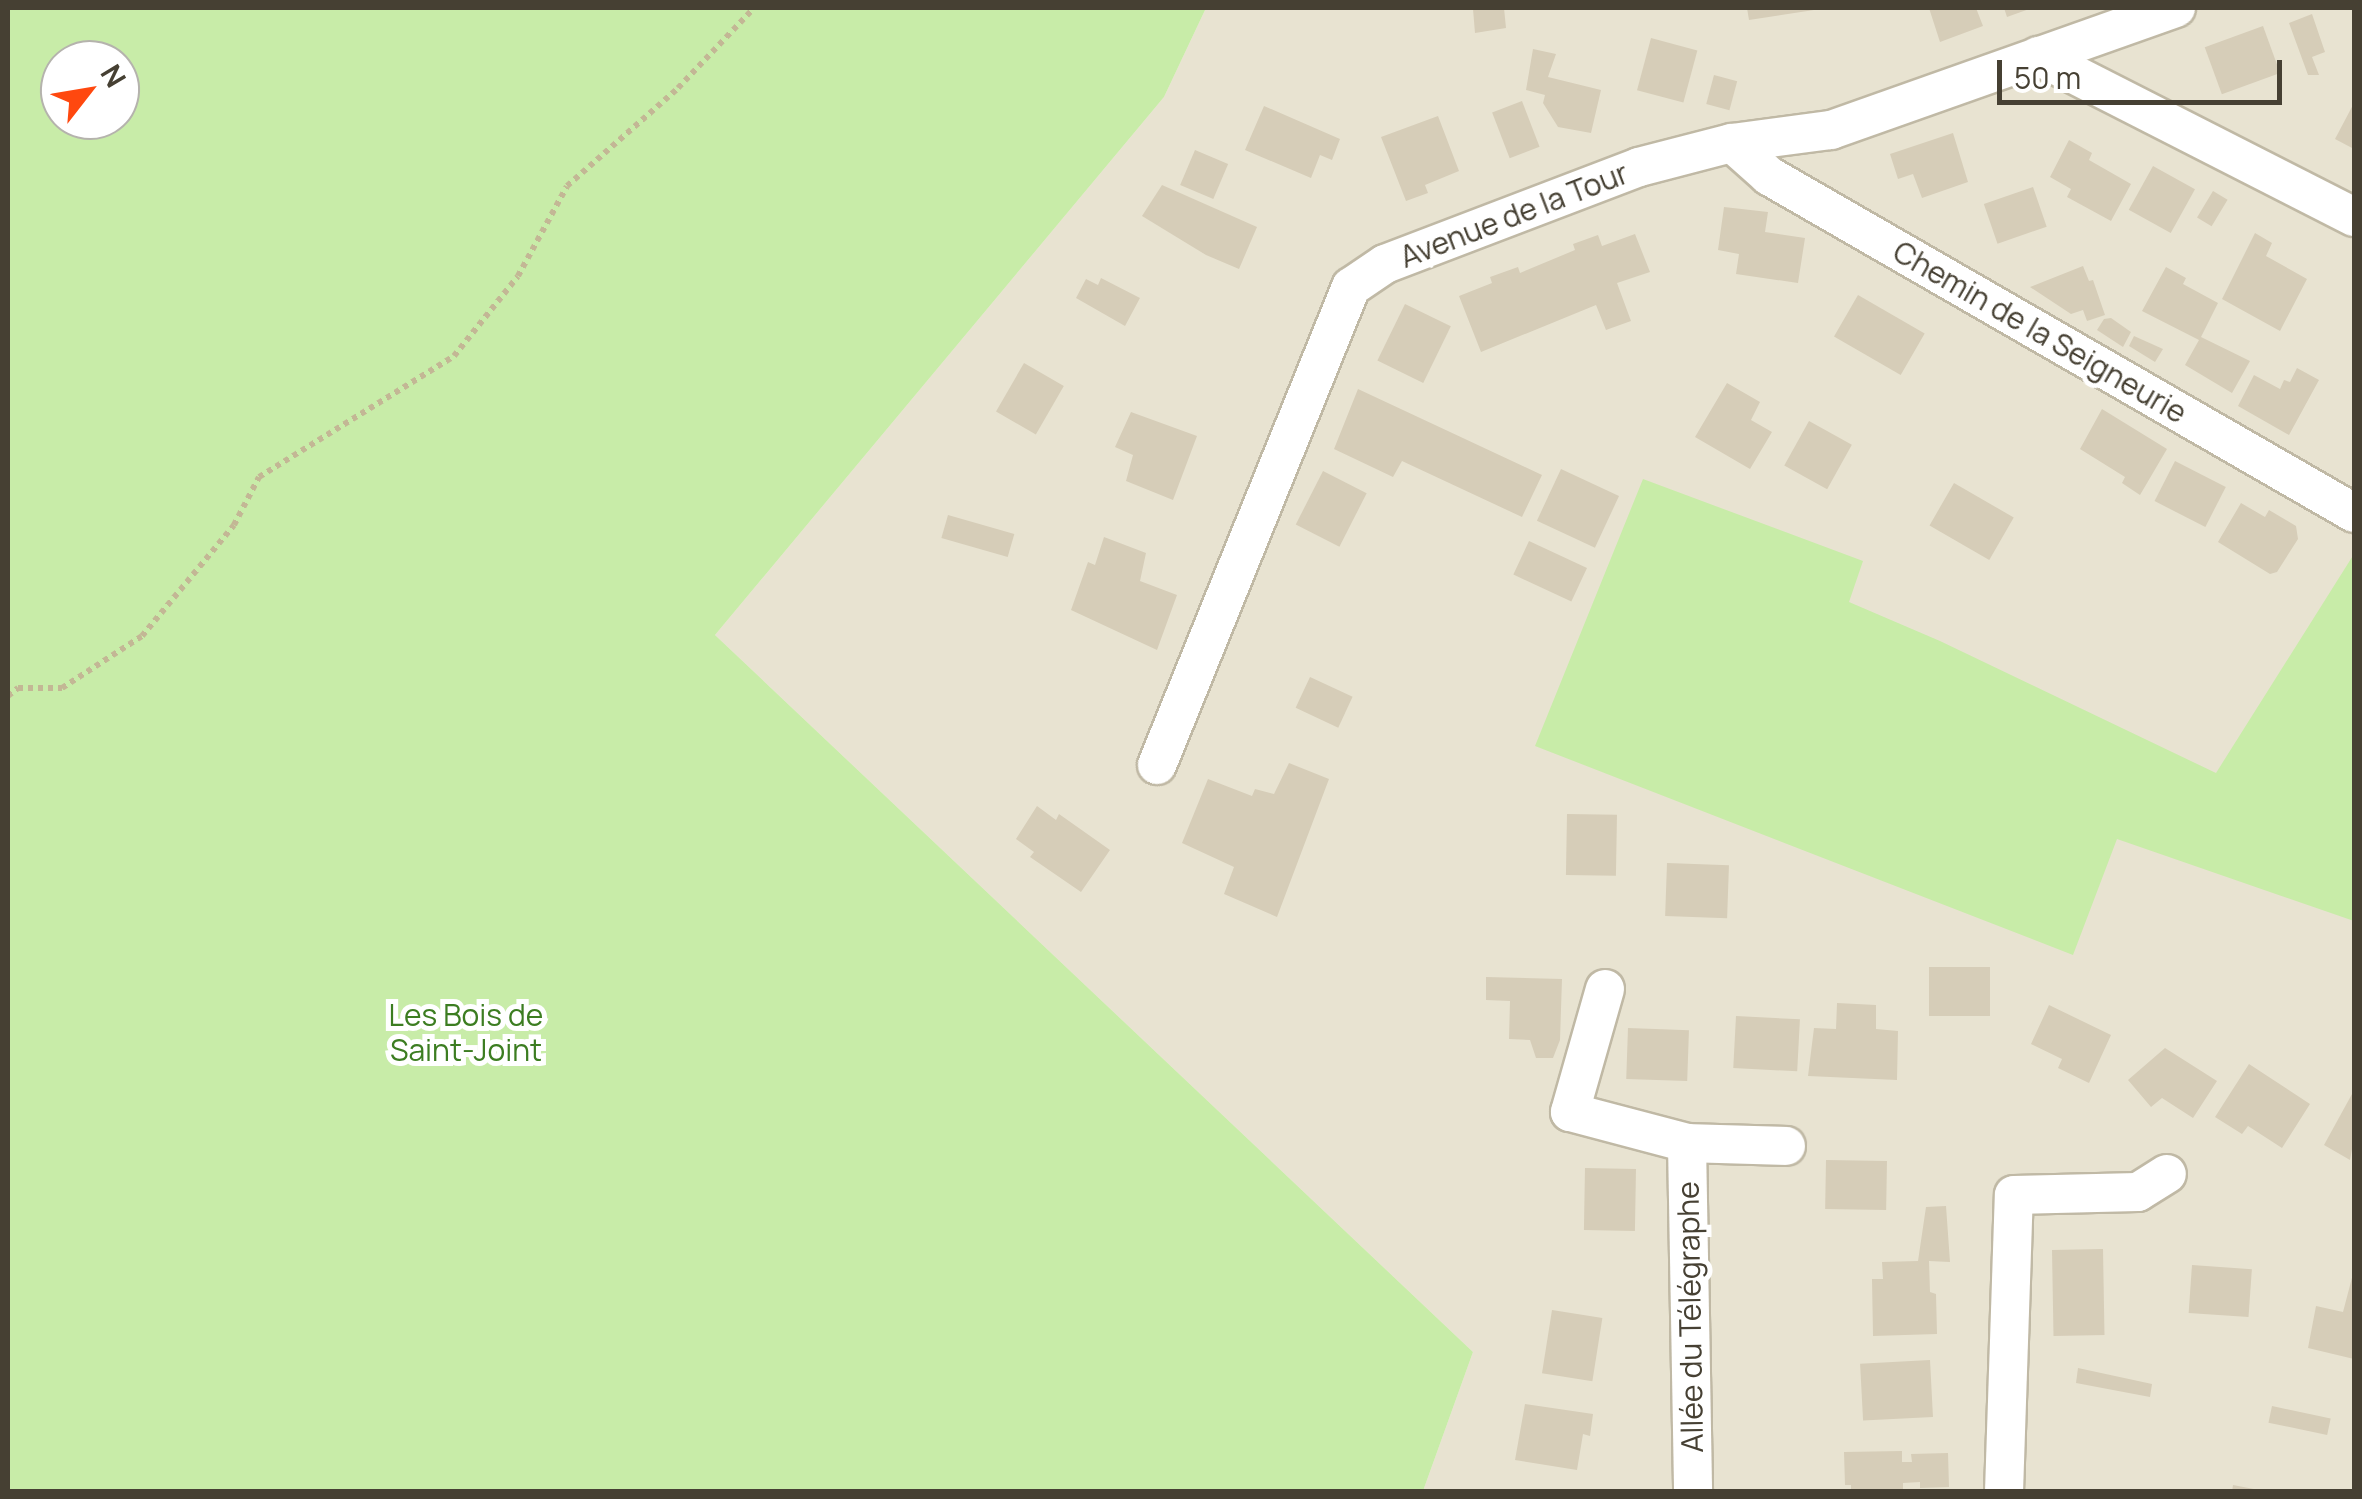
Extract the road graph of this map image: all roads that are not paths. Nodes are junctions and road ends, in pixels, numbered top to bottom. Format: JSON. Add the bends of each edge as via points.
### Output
{"nodes":[{"id":1,"x":2176,"y":8,"type":"edge"},
{"id":2,"x":2038,"y":56,"type":"junction"},
{"id":3,"x":1732,"y":143,"type":"junction"},
{"id":4,"x":2354,"y":217,"type":"edge"},
{"id":5,"x":2354,"y":513,"type":"edge"},
{"id":6,"x":1157,"y":765,"type":"dead end"},
{"id":7,"x":1605,"y":989,"type":"dead end"},
{"id":8,"x":1687,"y":1143,"type":"junction"},
{"id":9,"x":1786,"y":1146,"type":"dead end"},
{"id":10,"x":2167,"y":1174,"type":"dead end"},
{"id":11,"x":1693,"y":1492,"type":"edge"},
{"id":12,"x":2004,"y":1492,"type":"edge"}],
"edges":[{"from":1,"to":2,"type":"street","name":"Avenue de la Tour"},
{"from":2,"to":3,"type":"street","name":"Avenue de la Tour","via":[[1831,130]]},
{"from":2,"to":4,"type":"street"},
{"from":3,"to":5,"type":"street","name":"Chemin de la Seigneurie","via":[[1769,176]]},
{"from":3,"to":6,"type":"street","name":"Avenue de la Tour","via":[[1639,167],[1384,264],[1351,287]]},
{"from":7,"to":8,"type":"street","name":"Allée du Télégraphe","via":[[1570,1112]]},
{"from":8,"to":9,"type":"street","name":"Allée du Télégraphe"},
{"from":8,"to":11,"type":"street","name":"Allée du Télégraphe"},
{"from":10,"to":12,"type":"street","via":[[2138,1192],[2014,1195]]}]}
